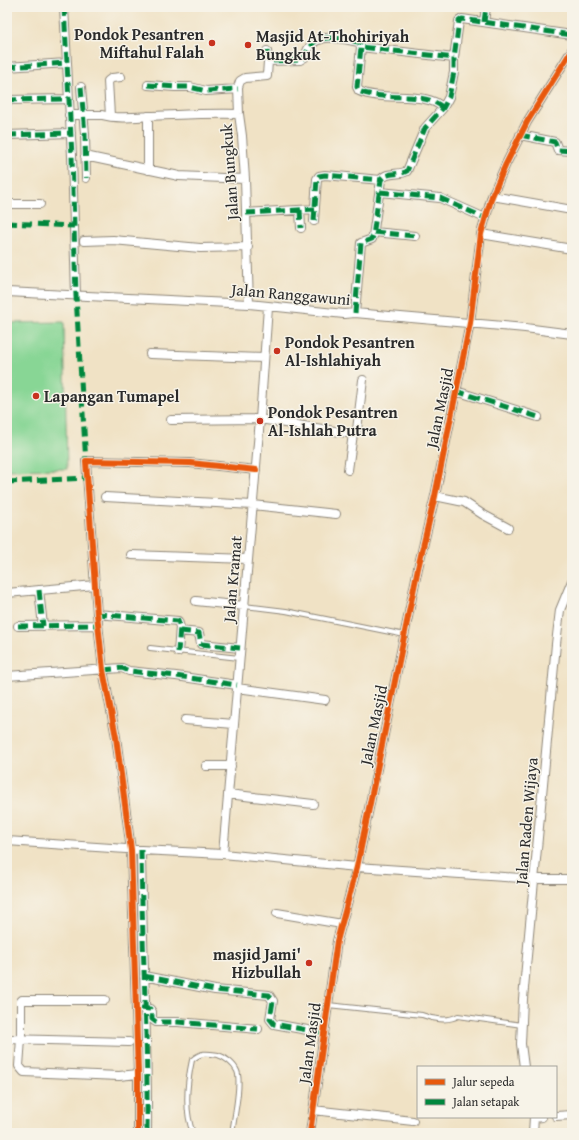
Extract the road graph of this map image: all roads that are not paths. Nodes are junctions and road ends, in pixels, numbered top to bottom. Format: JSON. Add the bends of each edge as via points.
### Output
{"nodes":[{"id":1,"x":64,"y":7,"type":"edge"},
{"id":2,"x":486,"y":7,"type":"edge"},
{"id":3,"x":484,"y":22,"type":"junction"},
{"id":4,"x":572,"y":35,"type":"edge"},
{"id":5,"x":361,"y":47,"type":"junction"},
{"id":6,"x":572,"y":50,"type":"edge"},
{"id":7,"x":267,"y":51,"type":"dead end"},
{"id":8,"x":454,"y":58,"type":"junction"},
{"id":9,"x":268,"y":61,"type":"junction"},
{"id":10,"x":67,"y":63,"type":"junction"},
{"id":11,"x":7,"y":67,"type":"edge"},
{"id":12,"x":121,"y":77,"type":"dead end"},
{"id":13,"x":148,"y":85,"type":"dead end"},
{"id":14,"x":81,"y":87,"type":"dead end"},
{"id":15,"x":238,"y":89,"type":"junction"},
{"id":16,"x":69,"y":99,"type":"junction"},
{"id":17,"x":7,"y":100,"type":"edge"},
{"id":18,"x":443,"y":108,"type":"junction"},
{"id":19,"x":239,"y":114,"type":"junction"},
{"id":20,"x":76,"y":115,"type":"junction"},
{"id":21,"x":110,"y":116,"type":"junction"},
{"id":22,"x":148,"y":116,"type":"junction"},
{"id":23,"x":71,"y":134,"type":"junction"},
{"id":24,"x":7,"y":135,"type":"edge"},
{"id":25,"x":520,"y":135,"type":"junction"},
{"id":26,"x":572,"y":151,"type":"edge"},
{"id":27,"x":85,"y":156,"type":"junction"},
{"id":28,"x":148,"y":170,"type":"junction"},
{"id":29,"x":86,"y":178,"type":"dead end"},
{"id":30,"x":245,"y":179,"type":"junction"},
{"id":31,"x":381,"y":180,"type":"junction"},
{"id":32,"x":380,"y":192,"type":"junction"},
{"id":33,"x":492,"y":196,"type":"junction"},
{"id":34,"x":7,"y":204,"type":"edge"},
{"id":35,"x":40,"y":204,"type":"dead end"},
{"id":36,"x":300,"y":210,"type":"junction"},
{"id":37,"x":315,"y":210,"type":"junction"},
{"id":38,"x":572,"y":210,"type":"edge"},
{"id":39,"x":246,"y":213,"type":"junction"},
{"id":40,"x":485,"y":218,"type":"junction"},
{"id":41,"x":314,"y":221,"type":"dead end"},
{"id":42,"x":301,"y":228,"type":"dead end"},
{"id":43,"x":374,"y":232,"type":"junction"},
{"id":44,"x":481,"y":234,"type":"junction"},
{"id":45,"x":415,"y":236,"type":"dead end"},
{"id":46,"x":84,"y":241,"type":"dead end"},
{"id":47,"x":248,"y":247,"type":"junction"},
{"id":48,"x":572,"y":249,"type":"edge"},
{"id":49,"x":7,"y":292,"type":"edge"},
{"id":50,"x":78,"y":296,"type":"junction"},
{"id":51,"x":249,"y":304,"type":"junction"},
{"id":52,"x":268,"y":307,"type":"junction"},
{"id":53,"x":355,"y":313,"type":"junction"},
{"id":54,"x":470,"y":323,"type":"junction"},
{"id":55,"x":572,"y":334,"type":"edge"},
{"id":56,"x":150,"y":354,"type":"dead end"},
{"id":57,"x":264,"y":358,"type":"junction"},
{"id":58,"x":362,"y":380,"type":"dead end"},
{"id":59,"x":456,"y":391,"type":"junction"},
{"id":60,"x":260,"y":418,"type":"junction"},
{"id":61,"x":538,"y":418,"type":"dead end"},
{"id":62,"x":171,"y":420,"type":"dead end"},
{"id":63,"x":353,"y":434,"type":"junction"},
{"id":64,"x":256,"y":470,"type":"junction"},
{"id":65,"x":348,"y":470,"type":"dead end"},
{"id":66,"x":435,"y":496,"type":"junction"},
{"id":67,"x":105,"y":497,"type":"dead end"},
{"id":68,"x":253,"y":505,"type":"junction"},
{"id":69,"x":336,"y":514,"type":"dead end"},
{"id":70,"x":508,"y":528,"type":"dead end"},
{"id":71,"x":131,"y":554,"type":"dead end"},
{"id":72,"x":248,"y":559,"type":"junction"},
{"id":73,"x":572,"y":581,"type":"edge"},
{"id":74,"x":95,"y":586,"type":"junction"},
{"id":75,"x":39,"y":590,"type":"junction"},
{"id":76,"x":7,"y":593,"type":"edge"},
{"id":77,"x":196,"y":601,"type":"dead end"},
{"id":78,"x":244,"y":606,"type":"junction"},
{"id":79,"x":100,"y":614,"type":"junction"},
{"id":80,"x":98,"y":625,"type":"junction"},
{"id":81,"x":18,"y":626,"type":"dead end"},
{"id":82,"x":43,"y":626,"type":"junction"},
{"id":83,"x":180,"y":631,"type":"junction"},
{"id":84,"x":405,"y":635,"type":"junction"},
{"id":85,"x":150,"y":648,"type":"dead end"},
{"id":86,"x":240,"y":648,"type":"junction"},
{"id":87,"x":178,"y":652,"type":"junction"},
{"id":88,"x":240,"y":658,"type":"junction"},
{"id":89,"x":103,"y":670,"type":"junction"},
{"id":90,"x":7,"y":676,"type":"edge"},
{"id":91,"x":237,"y":687,"type":"junction"},
{"id":92,"x":325,"y":700,"type":"dead end"},
{"id":93,"x":185,"y":720,"type":"dead end"},
{"id":94,"x":234,"y":724,"type":"junction"},
{"id":95,"x":206,"y":766,"type":"dead end"},
{"id":96,"x":230,"y":766,"type":"junction"},
{"id":97,"x":228,"y":794,"type":"junction"},
{"id":98,"x":313,"y":804,"type":"dead end"},
{"id":99,"x":7,"y":841,"type":"edge"},
{"id":100,"x":136,"y":850,"type":"junction"},
{"id":101,"x":223,"y":854,"type":"junction"},
{"id":102,"x":357,"y":867,"type":"junction"},
{"id":103,"x":535,"y":879,"type":"junction"},
{"id":104,"x":572,"y":880,"type":"edge"},
{"id":105,"x":277,"y":913,"type":"dead end"},
{"id":106,"x":342,"y":924,"type":"junction"},
{"id":107,"x":144,"y":976,"type":"junction"},
{"id":108,"x":105,"y":1000,"type":"dead end"},
{"id":109,"x":328,"y":1005,"type":"junction"},
{"id":110,"x":141,"y":1008,"type":"junction"},
{"id":111,"x":522,"y":1025,"type":"junction"},
{"id":112,"x":258,"y":1029,"type":"dead end"},
{"id":113,"x":324,"y":1033,"type":"junction"},
{"id":114,"x":7,"y":1039,"type":"edge"},
{"id":115,"x":21,"y":1039,"type":"junction"},
{"id":116,"x":128,"y":1042,"type":"dead end"},
{"id":117,"x":524,"y":1066,"type":"edge"},
{"id":118,"x":138,"y":1074,"type":"junction"},
{"id":119,"x":313,"y":1110,"type":"junction"},
{"id":120,"x":572,"y":1115,"type":"edge"},
{"id":121,"x":557,"y":1116,"type":"edge"},
{"id":122,"x":534,"y":1118,"type":"edge"},
{"id":123,"x":413,"y":1121,"type":"dead end"},
{"id":124,"x":138,"y":1133,"type":"edge"},
{"id":125,"x":147,"y":1133,"type":"edge"},
{"id":126,"x":193,"y":1133,"type":"edge"},
{"id":127,"x":232,"y":1133,"type":"edge"},
{"id":128,"x":310,"y":1133,"type":"edge"},
{"id":129,"x":533,"y":1133,"type":"edge"}],
"edges":[{"from":1,"to":10,"type":"street"},
{"from":2,"to":3,"type":"street"},
{"from":3,"to":4,"type":"street"},
{"from":3,"to":8,"type":"street","via":[[459,20]]},
{"from":5,"to":8,"type":"street"},
{"from":5,"to":9,"type":"street","via":[[359,42],[321,39],[310,45],[304,59]]},
{"from":5,"to":18,"type":"street","via":[[357,86],[359,91],[421,98],[435,102]]},
{"from":6,"to":25,"type":"street","name":"Jalan Masjid"},
{"from":7,"to":9,"type":"street"},
{"from":8,"to":18,"type":"street","via":[[449,97]]},
{"from":9,"to":15,"type":"street","via":[[267,76],[245,78],[239,83]]},
{"from":10,"to":11,"type":"street"},
{"from":10,"to":16,"type":"street"},
{"from":12,"to":21,"type":"street","via":[[108,81]]},
{"from":13,"to":15,"type":"street","via":[[190,87],[206,91]]},
{"from":14,"to":20,"type":"street"},
{"from":15,"to":19,"type":"street","name":"Jalan Bungkuk"},
{"from":16,"to":17,"type":"street"},
{"from":16,"to":20,"type":"street"},
{"from":18,"to":31,"type":"street","via":[[425,128],[407,172],[387,175]]},
{"from":19,"to":22,"type":"street"},
{"from":19,"to":30,"type":"street","name":"Jalan Bungkuk"},
{"from":20,"to":21,"type":"street"},
{"from":20,"to":23,"type":"street"},
{"from":20,"to":27,"type":"street"},
{"from":21,"to":22,"type":"street"},
{"from":22,"to":28,"type":"street"},
{"from":23,"to":24,"type":"street"},
{"from":23,"to":50,"type":"street"},
{"from":25,"to":26,"type":"street","via":[[555,142],[558,150]]},
{"from":25,"to":33,"type":"street","name":"Jalan Masjid"},
{"from":27,"to":28,"type":"street"},
{"from":27,"to":29,"type":"street"},
{"from":28,"to":30,"type":"street","via":[[180,176]]},
{"from":30,"to":39,"type":"street","name":"Jalan Bungkuk"},
{"from":31,"to":32,"type":"street"},
{"from":31,"to":37,"type":"street","via":[[319,176]]},
{"from":32,"to":40,"type":"street","via":[[444,199]]},
{"from":32,"to":43,"type":"street"},
{"from":33,"to":38,"type":"street"},
{"from":33,"to":40,"type":"street","name":"Jalan Masjid"},
{"from":34,"to":35,"type":"street"},
{"from":36,"to":37,"type":"street"},
{"from":36,"to":39,"type":"street"},
{"from":36,"to":42,"type":"street"},
{"from":37,"to":41,"type":"street"},
{"from":39,"to":47,"type":"street","name":"Jalan Bungkuk"},
{"from":40,"to":44,"type":"street","name":"Jalan Masjid"},
{"from":43,"to":45,"type":"street"},
{"from":43,"to":53,"type":"street","via":[[372,239],[361,243]]},
{"from":44,"to":48,"type":"street"},
{"from":44,"to":54,"type":"street","name":"Jalan Masjid"},
{"from":46,"to":47,"type":"street","via":[[113,240],[200,248]]},
{"from":47,"to":51,"type":"street","name":"Jalan Bungkuk"},
{"from":49,"to":50,"type":"street","name":"Jalan Ranggawuni"},
{"from":50,"to":51,"type":"street","name":"Jalan Ranggawuni"},
{"from":51,"to":52,"type":"street","name":"Jalan Ranggawuni"},
{"from":52,"to":53,"type":"street","name":"Jalan Ranggawuni"},
{"from":52,"to":57,"type":"street","name":"Jalan Kramat"},
{"from":53,"to":54,"type":"street","name":"Jalan Ranggawuni"},
{"from":54,"to":55,"type":"street","name":"Jalan Ranggawuni"},
{"from":54,"to":59,"type":"street","name":"Jalan Masjid"},
{"from":56,"to":57,"type":"street"},
{"from":57,"to":60,"type":"street","name":"Jalan Kramat"},
{"from":58,"to":63,"type":"street","via":[[357,430]]},
{"from":59,"to":61,"type":"street"},
{"from":59,"to":66,"type":"street","name":"Jalan Masjid"},
{"from":60,"to":62,"type":"street"},
{"from":60,"to":63,"type":"street"},
{"from":60,"to":64,"type":"street","name":"Jalan Kramat"},
{"from":63,"to":65,"type":"street"},
{"from":64,"to":68,"type":"street","name":"Jalan Kramat"},
{"from":64,"to":74,"type":"street","via":[[190,463],[86,461]]},
{"from":66,"to":70,"type":"street","via":[[464,502]]},
{"from":66,"to":84,"type":"street","name":"Jalan Masjid"},
{"from":67,"to":68,"type":"street"},
{"from":68,"to":69,"type":"street"},
{"from":68,"to":72,"type":"street","name":"Jalan Kramat"},
{"from":71,"to":72,"type":"street"},
{"from":72,"to":78,"type":"street","name":"Jalan Kramat"},
{"from":73,"to":103,"type":"street","name":"Jalan Raden Wijaya","via":[[560,610]]},
{"from":74,"to":75,"type":"street"},
{"from":74,"to":79,"type":"street"},
{"from":75,"to":76,"type":"street"},
{"from":75,"to":82,"type":"street"},
{"from":77,"to":78,"type":"street"},
{"from":78,"to":84,"type":"lane","via":[[286,611]]},
{"from":78,"to":86,"type":"street","name":"Jalan Kramat"},
{"from":79,"to":80,"type":"street"},
{"from":79,"to":83,"type":"street","via":[[178,621]]},
{"from":80,"to":82,"type":"street"},
{"from":80,"to":89,"type":"street"},
{"from":81,"to":82,"type":"street"},
{"from":83,"to":86,"type":"street","via":[[199,633],[201,644]]},
{"from":83,"to":87,"type":"street"},
{"from":84,"to":102,"type":"street","name":"Jalan Masjid"},
{"from":85,"to":87,"type":"lane"},
{"from":86,"to":88,"type":"street","name":"Jalan Kramat"},
{"from":87,"to":88,"type":"lane"},
{"from":88,"to":91,"type":"street","name":"Jalan Kramat"},
{"from":89,"to":90,"type":"street"},
{"from":89,"to":91,"type":"street","via":[[118,669],[176,676]]},
{"from":89,"to":100,"type":"street"},
{"from":91,"to":92,"type":"street"},
{"from":91,"to":94,"type":"street","name":"Jalan Kramat"},
{"from":93,"to":94,"type":"street"},
{"from":94,"to":96,"type":"street","name":"Jalan Kramat"},
{"from":95,"to":96,"type":"street"},
{"from":96,"to":97,"type":"street","name":"Jalan Kramat"},
{"from":97,"to":98,"type":"street"},
{"from":97,"to":101,"type":"street","name":"Jalan Kramat"},
{"from":99,"to":100,"type":"street"},
{"from":100,"to":101,"type":"street"},
{"from":100,"to":107,"type":"street"},
{"from":100,"to":110,"type":"street"},
{"from":101,"to":102,"type":"street"},
{"from":102,"to":103,"type":"street"},
{"from":102,"to":106,"type":"street","name":"Jalan Masjid"},
{"from":103,"to":104,"type":"street"},
{"from":103,"to":111,"type":"street","name":"Jalan Raden Wijaya"},
{"from":105,"to":106,"type":"street"},
{"from":106,"to":109,"type":"street","name":"Jalan Masjid","via":[[337,941]]},
{"from":107,"to":110,"type":"street"},
{"from":107,"to":113,"type":"street","via":[[215,990],[269,995],[273,1001],[270,1019],[274,1024]]},
{"from":108,"to":115,"type":"street","via":[[22,1000]]},
{"from":109,"to":111,"type":"lane","via":[[437,1018],[453,1019],[458,1016]]},
{"from":109,"to":113,"type":"street","name":"Jalan Masjid"},
{"from":110,"to":112,"type":"street","via":[[150,1009],[152,1019],[156,1022]]},
{"from":110,"to":118,"type":"street"},
{"from":110,"to":125,"type":"street"},
{"from":111,"to":117,"type":"street","name":"Jalan Raden Wijaya"},
{"from":113,"to":119,"type":"street","name":"Jalan Masjid"},
{"from":114,"to":115,"type":"street"},
{"from":115,"to":116,"type":"street"},
{"from":115,"to":118,"type":"street","via":[[19,1066],[24,1072],[119,1076]]},
{"from":118,"to":124,"type":"street"},
{"from":119,"to":123,"type":"street"},
{"from":119,"to":128,"type":"street","name":"Jalan Masjid"},
{"from":120,"to":121,"type":"street"},
{"from":122,"to":129,"type":"street"},
{"from":126,"to":127,"type":"lane","via":[[187,1108],[190,1070],[192,1060],[199,1054],[207,1053],[221,1056],[237,1070],[239,1079]]}]}
